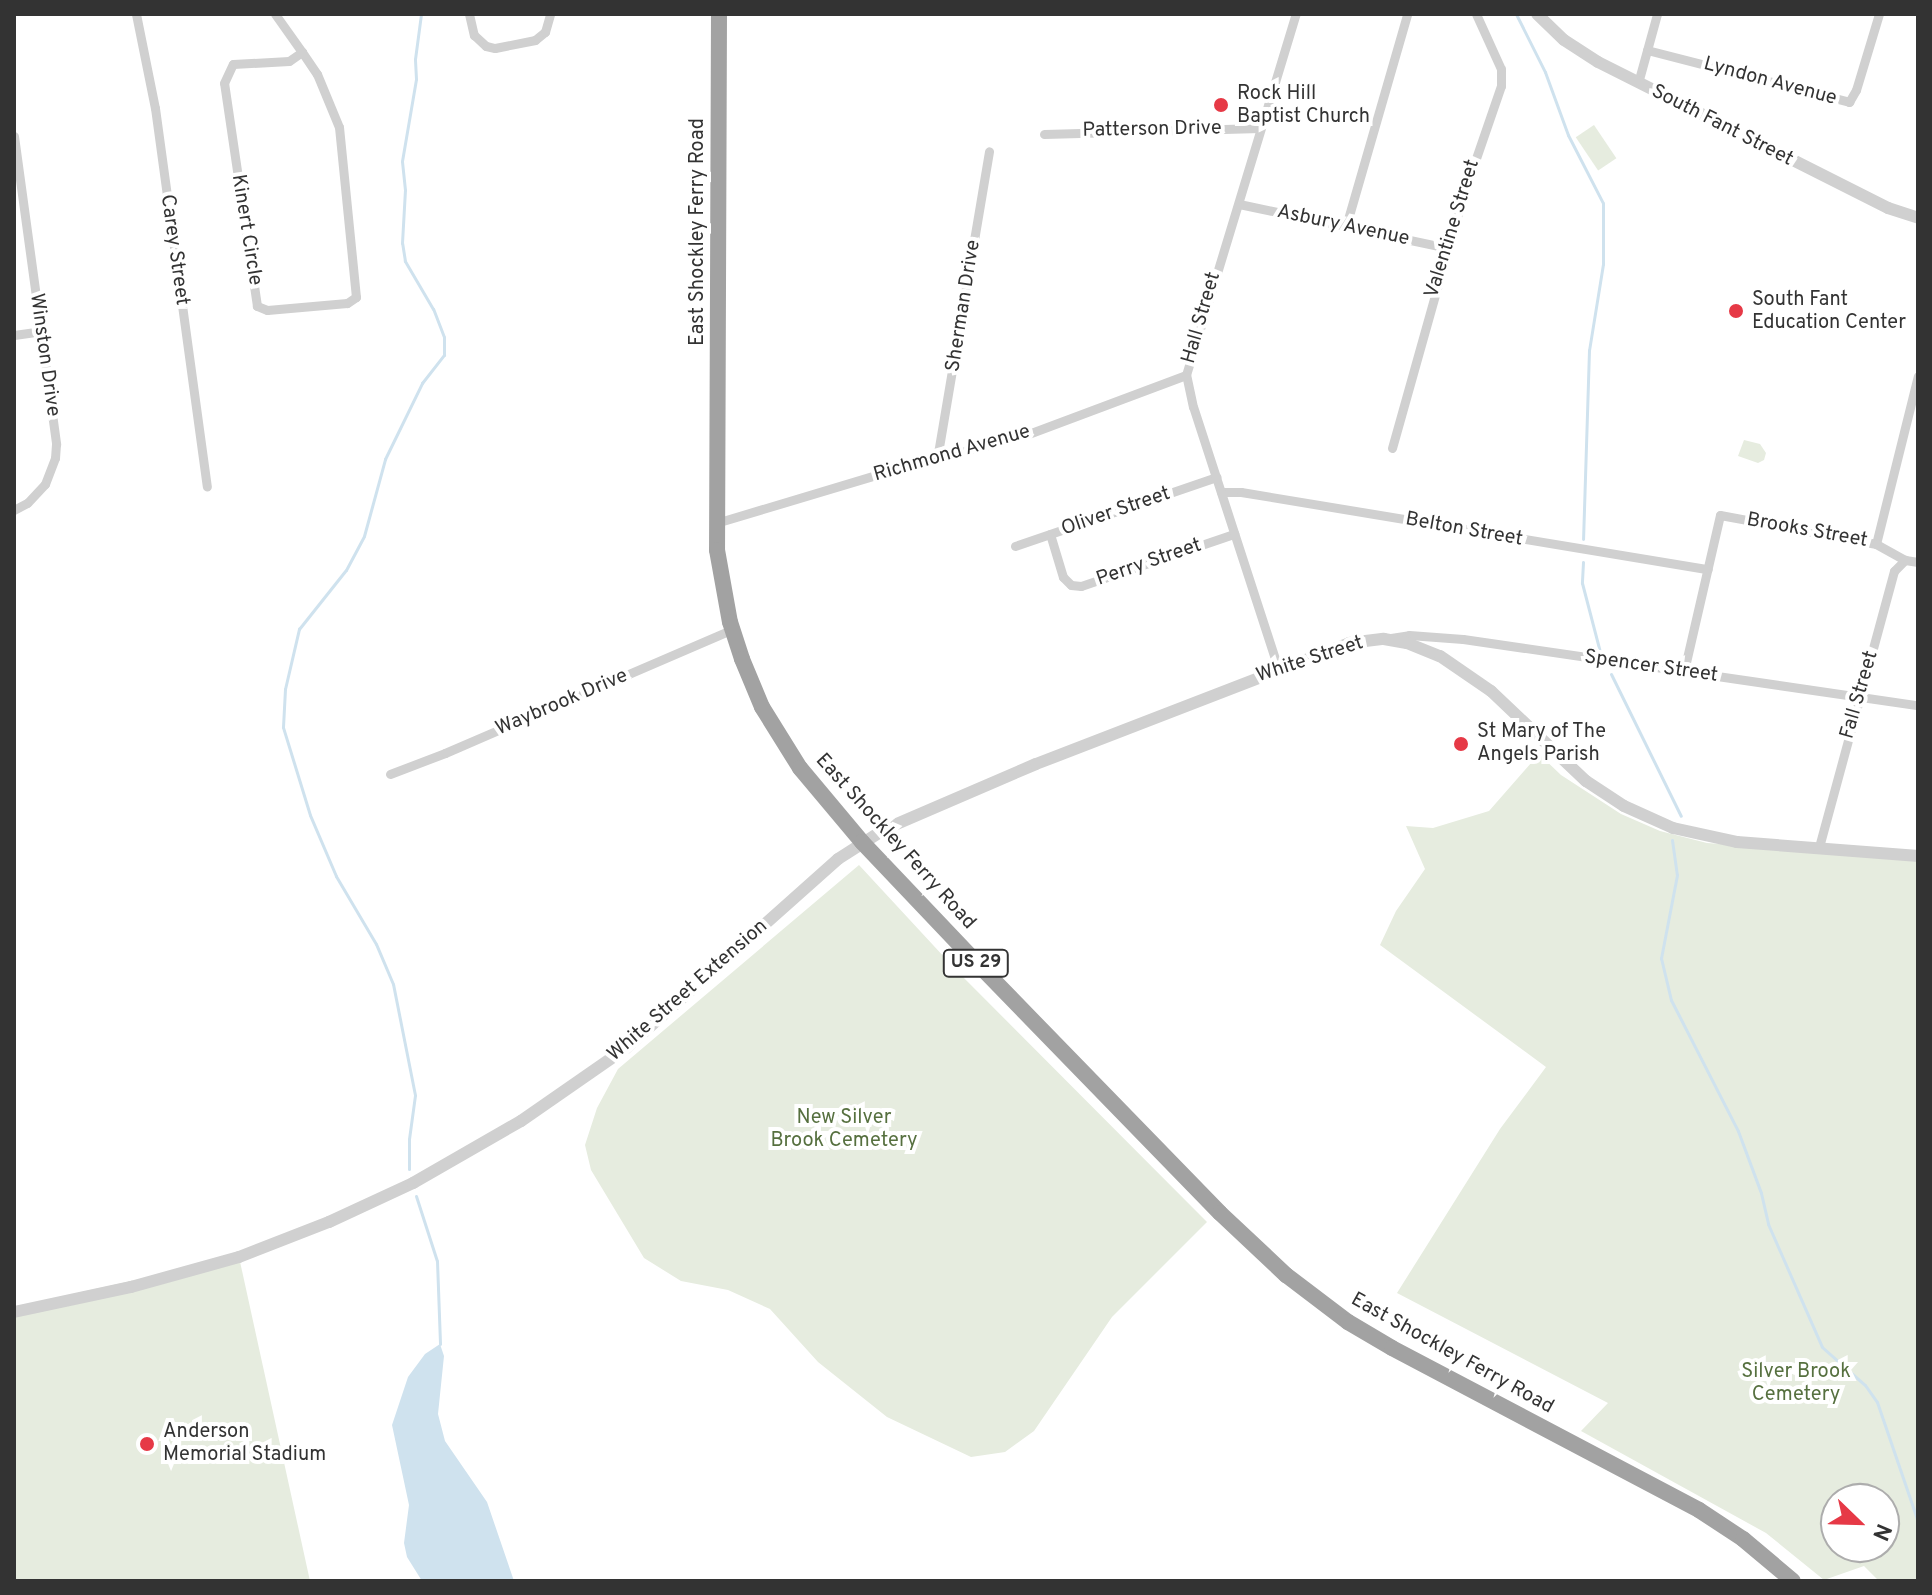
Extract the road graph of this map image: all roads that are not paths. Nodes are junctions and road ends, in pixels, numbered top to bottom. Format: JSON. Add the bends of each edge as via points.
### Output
{"nodes":[{"id":1,"x":136,"y":14,"type":"edge"},
{"id":2,"x":275,"y":14,"type":"edge"},
{"id":3,"x":469,"y":14,"type":"edge"},
{"id":4,"x":550,"y":14,"type":"edge"},
{"id":5,"x":719,"y":14,"type":"edge"},
{"id":6,"x":1296,"y":14,"type":"edge"},
{"id":7,"x":1407,"y":14,"type":"edge"},
{"id":8,"x":1476,"y":14,"type":"edge"},
{"id":9,"x":1537,"y":14,"type":"edge"},
{"id":10,"x":1657,"y":14,"type":"edge"},
{"id":11,"x":1879,"y":14,"type":"edge"},
{"id":12,"x":1647,"y":50,"type":"junction"},
{"id":13,"x":302,"y":52,"type":"junction"},
{"id":14,"x":1638,"y":83,"type":"junction"},
{"id":15,"x":1260,"y":128,"type":"junction"},
{"id":16,"x":1044,"y":134,"type":"dead end"},
{"id":17,"x":14,"y":136,"type":"edge"},
{"id":18,"x":989,"y":151,"type":"dead end"},
{"id":19,"x":17,"y":176,"type":"edge"},
{"id":20,"x":1239,"y":204,"type":"junction"},
{"id":21,"x":1918,"y":218,"type":"edge"},
{"id":22,"x":1346,"y":226,"type":"junction"},
{"id":23,"x":1448,"y":248,"type":"junction"},
{"id":24,"x":41,"y":331,"type":"junction"},
{"id":25,"x":14,"y":335,"type":"edge"},
{"id":26,"x":1186,"y":375,"type":"junction"},
{"id":27,"x":1917,"y":382,"type":"edge"},
{"id":28,"x":1392,"y":448,"type":"dead end"},
{"id":29,"x":937,"y":459,"type":"junction"},
{"id":30,"x":1216,"y":477,"type":"junction"},
{"id":31,"x":207,"y":486,"type":"dead end"},
{"id":32,"x":1221,"y":492,"type":"junction"},
{"id":33,"x":14,"y":510,"type":"edge"},
{"id":34,"x":716,"y":524,"type":"junction"},
{"id":35,"x":1050,"y":534,"type":"junction"},
{"id":36,"x":1234,"y":534,"type":"junction"},
{"id":37,"x":1876,"y":544,"type":"junction"},
{"id":38,"x":1015,"y":546,"type":"dead end"},
{"id":39,"x":1905,"y":560,"type":"junction"},
{"id":40,"x":1918,"y":562,"type":"edge"},
{"id":41,"x":1708,"y":569,"type":"junction"},
{"id":42,"x":733,"y":629,"type":"junction"},
{"id":43,"x":1384,"y":639,"type":"junction"},
{"id":44,"x":1278,"y":668,"type":"junction"},
{"id":45,"x":1684,"y":671,"type":"junction"},
{"id":46,"x":1860,"y":694,"type":"junction"},
{"id":47,"x":1918,"y":705,"type":"edge"},
{"id":48,"x":390,"y":774,"type":"dead end"},
{"id":49,"x":862,"y":842,"type":"junction"},
{"id":50,"x":1819,"y":847,"type":"junction"},
{"id":51,"x":1918,"y":856,"type":"edge"},
{"id":52,"x":14,"y":1312,"type":"edge"},
{"id":53,"x":1793,"y":1581,"type":"edge"}],
"edges":[{"from":1,"to":31,"type":"street","name":"Carey Street","via":[[155,108]]},
{"from":2,"to":13,"type":"street","name":"Kinert Circle"},
{"from":3,"to":4,"type":"street","via":[[474,35],[486,46],[535,40],[545,32]]},
{"from":5,"to":34,"type":"highway","name":"East Shockley Ferry Road","number":"US 29"},
{"from":6,"to":15,"type":"street","name":"Hall Street"},
{"from":7,"to":22,"type":"street"},
{"from":8,"to":23,"type":"street","name":"Valentine Street","via":[[1497,59],[1501,86]]},
{"from":9,"to":14,"type":"street","name":"South Fant Street","via":[[1575,48]]},
{"from":10,"to":12,"type":"street"},
{"from":11,"to":12,"type":"street","name":"Lyndon Avenue","via":[[1849,102]]},
{"from":12,"to":14,"type":"street"},
{"from":13,"to":13,"type":"street","name":"Kinert Circle","via":[[339,127],[356,297],[347,303],[267,310],[257,306],[224,83],[233,64],[289,61]]},
{"from":14,"to":21,"type":"street","name":"South Fant Street","via":[[1888,208]]},
{"from":15,"to":16,"type":"street","name":"Patterson Drive"},
{"from":15,"to":20,"type":"street","name":"Hall Street"},
{"from":17,"to":19,"type":"street","name":"Winston Drive"},
{"from":18,"to":29,"type":"street","name":"Sherman Drive"},
{"from":19,"to":24,"type":"street","name":"Winston Drive"},
{"from":20,"to":22,"type":"street","name":"Asbury Avenue"},
{"from":20,"to":26,"type":"street","name":"Hall Street"},
{"from":22,"to":23,"type":"street","name":"Asbury Avenue"},
{"from":23,"to":28,"type":"street","name":"Valentine Street"},
{"from":24,"to":25,"type":"street"},
{"from":24,"to":33,"type":"street","name":"Winston Drive","via":[[55,458],[37,495]]},
{"from":26,"to":29,"type":"street","name":"Richmond Avenue","via":[[1023,436]]},
{"from":26,"to":30,"type":"street","name":"Hall Street"},
{"from":27,"to":37,"type":"street"},
{"from":29,"to":34,"type":"street","name":"Richmond Avenue"},
{"from":30,"to":32,"type":"street","name":"Hall Street"},
{"from":30,"to":35,"type":"street","name":"Oliver Street"},
{"from":32,"to":36,"type":"street","name":"Hall Street"},
{"from":32,"to":41,"type":"street","name":"Belton Street"},
{"from":34,"to":42,"type":"highway","name":"East Shockley Ferry Road","number":"US 29"},
{"from":35,"to":36,"type":"street","name":"Perry Street","via":[[1063,577],[1081,586]]},
{"from":35,"to":38,"type":"street","name":"Oliver Street"},
{"from":36,"to":44,"type":"street","name":"Hall Street"},
{"from":37,"to":39,"type":"street","name":"Brooks Street"},
{"from":37,"to":41,"type":"street","name":"Brooks Street","via":[[1720,515]]},
{"from":39,"to":40,"type":"street"},
{"from":39,"to":46,"type":"street","name":"Fall Street","via":[[1894,571]]},
{"from":41,"to":45,"type":"street","name":"Brooks Street"},
{"from":42,"to":48,"type":"street","name":"Waybrook Drive"},
{"from":42,"to":49,"type":"highway","name":"East Shockley Ferry Road","number":"US 29","via":[[755,691],[779,735]]},
{"from":43,"to":44,"type":"street","name":"White Street","via":[[1349,643]]},
{"from":43,"to":45,"type":"street","name":"Spencer Street","via":[[1430,636]]},
{"from":43,"to":50,"type":"street","name":"White Street","via":[[1425,649],[1466,672],[1586,781],[1654,821],[1737,842]]},
{"from":44,"to":49,"type":"street","name":"White Street","via":[[920,812]]},
{"from":45,"to":46,"type":"street","name":"Spencer Street"},
{"from":46,"to":47,"type":"street","name":"Spencer Street"},
{"from":46,"to":50,"type":"street","name":"Fall Street"},
{"from":49,"to":52,"type":"street","name":"White Street Extension","via":[[626,1048],[466,1154],[343,1216],[239,1257]]},
{"from":49,"to":53,"type":"highway","name":"East Shockley Ferry Road","number":"US 29","via":[[1229,1223],[1300,1286],[1392,1348],[1699,1510]]},
{"from":50,"to":51,"type":"street","name":"White Street"}]}
